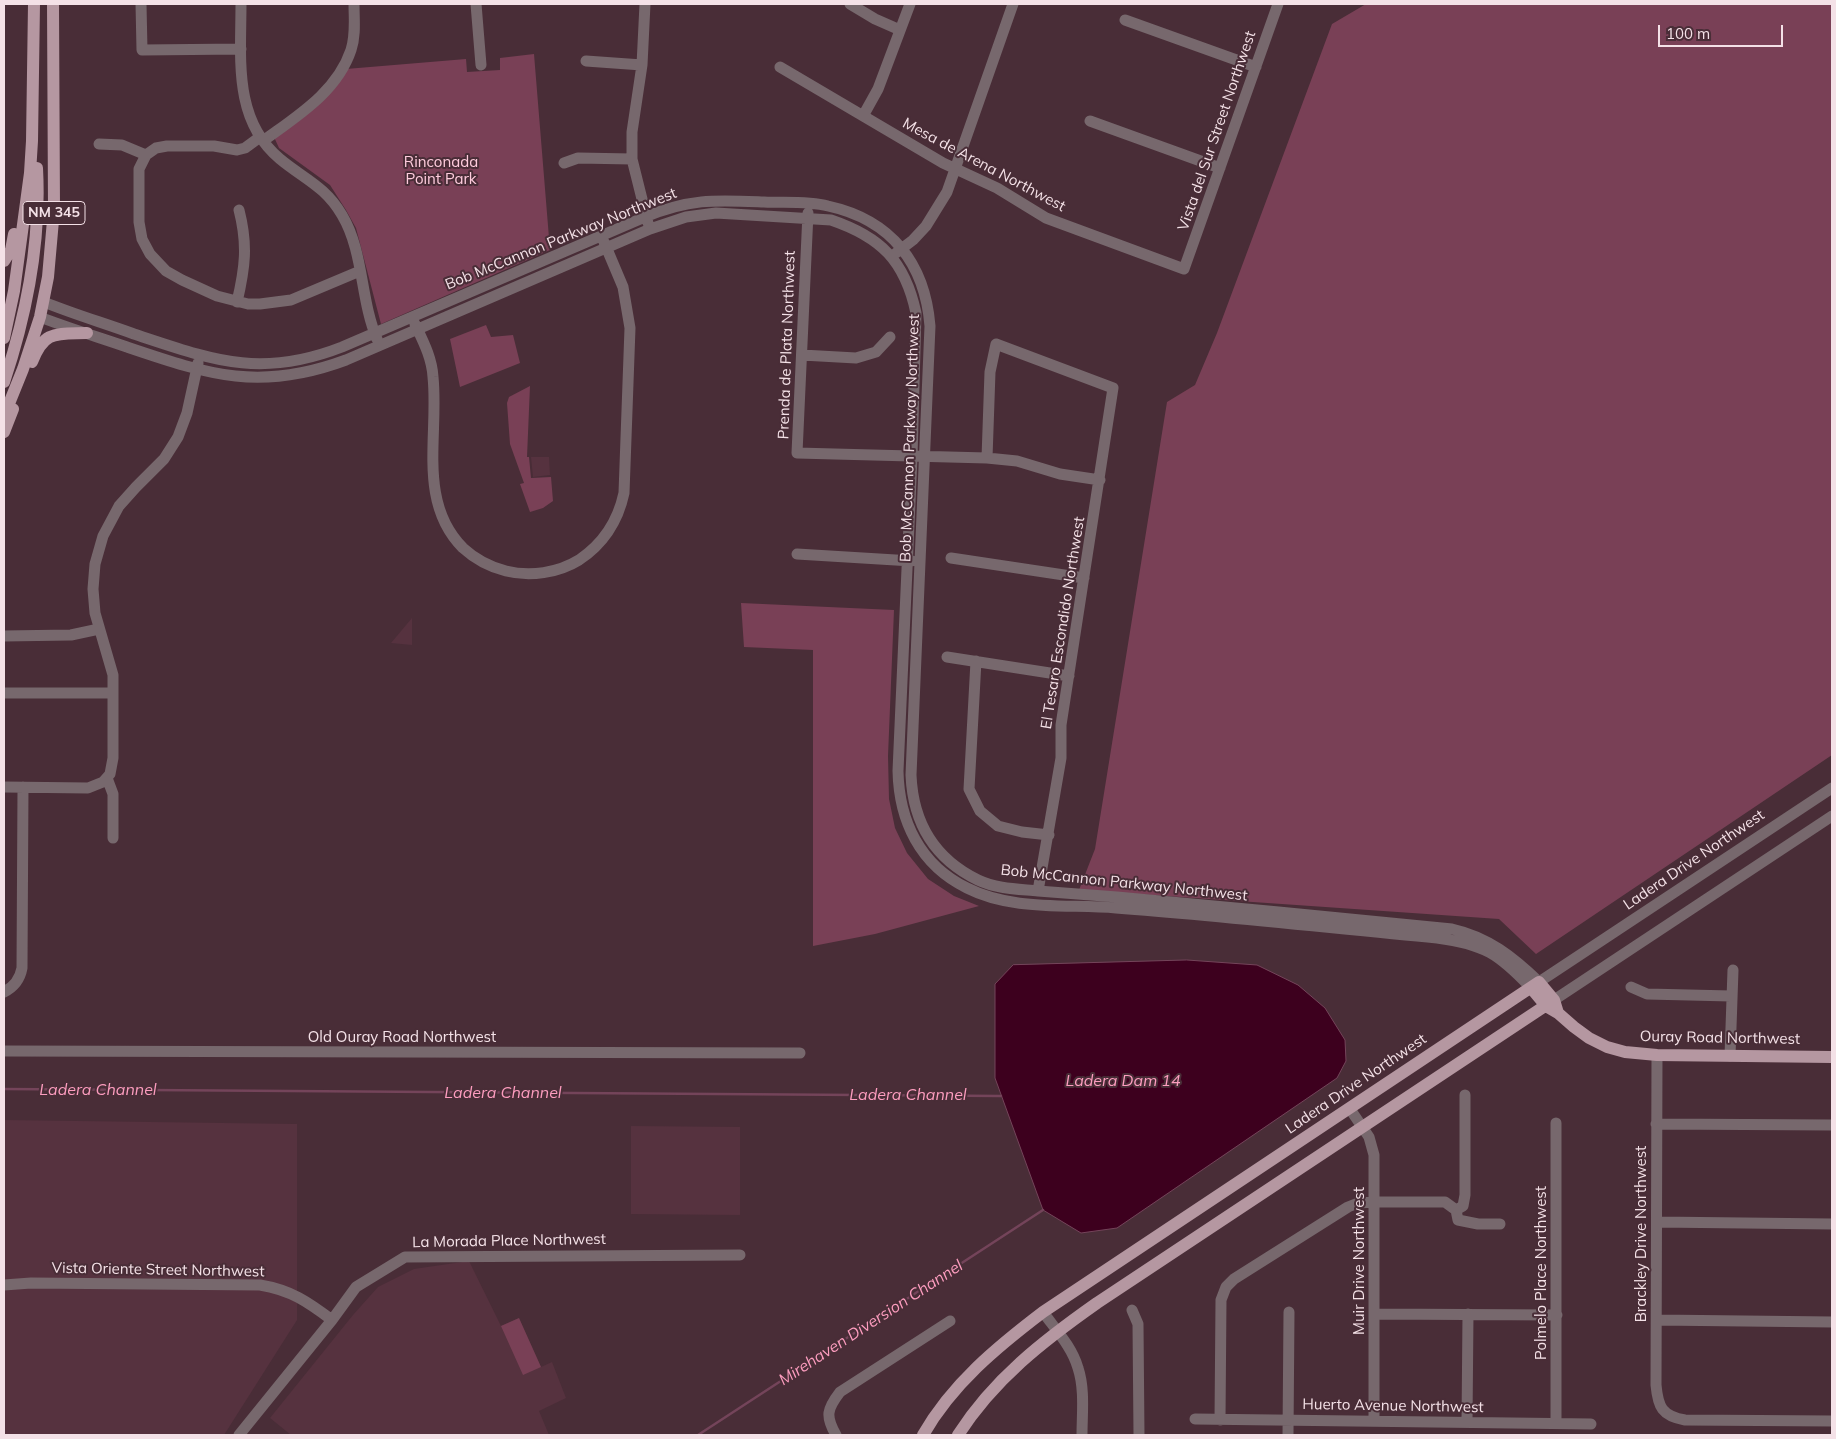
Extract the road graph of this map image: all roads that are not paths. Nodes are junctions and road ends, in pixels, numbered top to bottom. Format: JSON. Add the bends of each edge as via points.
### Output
{"nodes":[{"id":1,"x":34,"y":4,"type":"edge"},
{"id":2,"x":53,"y":4,"type":"edge"},
{"id":3,"x":142,"y":4,"type":"edge"},
{"id":4,"x":241,"y":4,"type":"edge"},
{"id":5,"x":354,"y":4,"type":"edge"},
{"id":6,"x":476,"y":4,"type":"edge"},
{"id":7,"x":645,"y":4,"type":"edge"},
{"id":8,"x":850,"y":4,"type":"edge"},
{"id":9,"x":910,"y":4,"type":"edge"},
{"id":10,"x":1014,"y":4,"type":"edge"},
{"id":11,"x":1278,"y":4,"type":"edge"},
{"id":12,"x":1125,"y":20,"type":"dead end"},
{"id":13,"x":900,"y":30,"type":"junction"},
{"id":14,"x":241,"y":49,"type":"junction"},
{"id":15,"x":586,"y":61,"type":"dead end"},
{"id":16,"x":482,"y":65,"type":"dead end"},
{"id":17,"x":642,"y":65,"type":"junction"},
{"id":18,"x":780,"y":67,"type":"dead end"},
{"id":19,"x":1256,"y":67,"type":"junction"},
{"id":20,"x":33,"y":108,"type":"junction"},
{"id":21,"x":863,"y":116,"type":"junction"},
{"id":22,"x":1090,"y":121,"type":"dead end"},
{"id":23,"x":262,"y":139,"type":"junction"},
{"id":24,"x":32,"y":141,"type":"junction"},
{"id":25,"x":99,"y":144,"type":"dead end"},
{"id":26,"x":146,"y":155,"type":"junction"},
{"id":27,"x":632,"y":159,"type":"junction"},
{"id":28,"x":564,"y":162,"type":"dead end"},
{"id":29,"x":1220,"y":168,"type":"junction"},
{"id":30,"x":956,"y":170,"type":"junction"},
{"id":31,"x":808,"y":204,"type":"junction"},
{"id":32,"x":240,"y":210,"type":"dead end"},
{"id":33,"x":645,"y":217,"type":"junction"},
{"id":34,"x":807,"y":218,"type":"junction"},
{"id":35,"x":650,"y":229,"type":"junction"},
{"id":36,"x":601,"y":236,"type":"junction"},
{"id":37,"x":902,"y":248,"type":"junction"},
{"id":38,"x":607,"y":249,"type":"junction"},
{"id":39,"x":891,"y":257,"type":"junction"},
{"id":40,"x":4,"y":261,"type":"edge"},
{"id":41,"x":1184,"y":269,"type":"joint"},
{"id":42,"x":360,"y":270,"type":"junction"},
{"id":43,"x":9,"y":289,"type":"edge"},
{"id":44,"x":28,"y":296,"type":"junction"},
{"id":45,"x":44,"y":302,"type":"junction"},
{"id":46,"x":237,"y":302,"type":"junction"},
{"id":47,"x":7,"y":305,"type":"edge"},
{"id":48,"x":24,"y":311,"type":"junction"},
{"id":49,"x":40,"y":317,"type":"junction"},
{"id":50,"x":412,"y":317,"type":"junction"},
{"id":51,"x":418,"y":330,"type":"junction"},
{"id":52,"x":87,"y":333,"type":"junction"},
{"id":53,"x":374,"y":333,"type":"junction"},
{"id":54,"x":890,"y":337,"type":"dead end"},
{"id":55,"x":4,"y":338,"type":"edge"},
{"id":56,"x":380,"y":346,"type":"junction"},
{"id":57,"x":802,"y":355,"type":"junction"},
{"id":58,"x":200,"y":356,"type":"junction"},
{"id":59,"x":196,"y":370,"type":"junction"},
{"id":60,"x":4,"y":382,"type":"edge"},
{"id":61,"x":4,"y":416,"type":"edge"},
{"id":62,"x":4,"y":432,"type":"edge"},
{"id":63,"x":912,"y":457,"type":"junction"},
{"id":64,"x":926,"y":457,"type":"junction"},
{"id":65,"x":987,"y":458,"type":"junction"},
{"id":66,"x":1100,"y":480,"type":"junction"},
{"id":67,"x":797,"y":554,"type":"dead end"},
{"id":68,"x":951,"y":558,"type":"dead end"},
{"id":69,"x":906,"y":560,"type":"junction"},
{"id":70,"x":921,"y":561,"type":"junction"},
{"id":71,"x":1084,"y":578,"type":"junction"},
{"id":72,"x":99,"y":629,"type":"junction"},
{"id":73,"x":4,"y":636,"type":"edge"},
{"id":74,"x":947,"y":657,"type":"dead end"},
{"id":75,"x":976,"y":662,"type":"junction"},
{"id":76,"x":1069,"y":676,"type":"junction"},
{"id":77,"x":4,"y":692,"type":"edge"},
{"id":78,"x":113,"y":693,"type":"junction"},
{"id":79,"x":106,"y":778,"type":"junction"},
{"id":80,"x":4,"y":787,"type":"edge"},
{"id":81,"x":23,"y":787,"type":"junction"},
{"id":82,"x":1832,"y":788,"type":"edge"},
{"id":83,"x":1832,"y":816,"type":"edge"},
{"id":84,"x":1048,"y":835,"type":"junction"},
{"id":85,"x":114,"y":838,"type":"dead end"},
{"id":86,"x":1038,"y":891,"type":"junction"},
{"id":87,"x":1732,"y":970,"type":"dead end"},
{"id":88,"x":1535,"y":985,"type":"junction"},
{"id":89,"x":1631,"y":987,"type":"dead end"},
{"id":90,"x":4,"y":992,"type":"edge"},
{"id":91,"x":1731,"y":996,"type":"junction"},
{"id":92,"x":1550,"y":1003,"type":"junction"},
{"id":93,"x":4,"y":1051,"type":"edge"},
{"id":94,"x":800,"y":1053,"type":"dead end"},
{"id":95,"x":1657,"y":1054,"type":"junction"},
{"id":96,"x":1730,"y":1056,"type":"junction"},
{"id":97,"x":1832,"y":1057,"type":"edge"},
{"id":98,"x":1465,"y":1095,"type":"dead end"},
{"id":99,"x":1350,"y":1109,"type":"junction"},
{"id":100,"x":1556,"y":1123,"type":"dead end"},
{"id":101,"x":1656,"y":1124,"type":"junction"},
{"id":102,"x":1832,"y":1125,"type":"edge"},
{"id":103,"x":1362,"y":1127,"type":"junction"},
{"id":104,"x":1375,"y":1202,"type":"junction"},
{"id":105,"x":1456,"y":1210,"type":"junction"},
{"id":106,"x":1657,"y":1222,"type":"junction"},
{"id":107,"x":1500,"y":1224,"type":"dead end"},
{"id":108,"x":1832,"y":1224,"type":"edge"},
{"id":109,"x":740,"y":1255,"type":"dead end"},
{"id":110,"x":4,"y":1285,"type":"edge"},
{"id":111,"x":1132,"y":1310,"type":"dead end"},
{"id":112,"x":1043,"y":1312,"type":"junction"},
{"id":113,"x":1289,"y":1312,"type":"dead end"},
{"id":114,"x":1374,"y":1314,"type":"junction"},
{"id":115,"x":1468,"y":1314,"type":"junction"},
{"id":116,"x":1556,"y":1315,"type":"junction"},
{"id":117,"x":332,"y":1320,"type":"junction"},
{"id":118,"x":1657,"y":1320,"type":"junction"},
{"id":119,"x":950,"y":1321,"type":"dead end"},
{"id":120,"x":1832,"y":1322,"type":"edge"},
{"id":121,"x":1057,"y":1331,"type":"junction"},
{"id":122,"x":1195,"y":1420,"type":"dead end"},
{"id":123,"x":1220,"y":1420,"type":"junction"},
{"id":124,"x":1288,"y":1420,"type":"junction"},
{"id":125,"x":1374,"y":1421,"type":"junction"},
{"id":126,"x":1832,"y":1421,"type":"edge"},
{"id":127,"x":1466,"y":1422,"type":"junction"},
{"id":128,"x":1556,"y":1423,"type":"junction"},
{"id":129,"x":1591,"y":1424,"type":"dead end"},
{"id":130,"x":239,"y":1435,"type":"edge"},
{"id":131,"x":836,"y":1435,"type":"edge"},
{"id":132,"x":923,"y":1435,"type":"edge"},
{"id":133,"x":958,"y":1435,"type":"edge"},
{"id":134,"x":1082,"y":1435,"type":"edge"},
{"id":135,"x":1139,"y":1435,"type":"edge"},
{"id":136,"x":1288,"y":1435,"type":"edge"}],
"edges":[{"from":1,"to":20,"type":"main road","number":"NM 345"},
{"from":2,"to":45,"type":"main road","number":"NM 345","via":[[54,209]]},
{"from":3,"to":14,"type":"street","via":[[142,50]]},
{"from":4,"to":14,"type":"street"},
{"from":5,"to":23,"type":"street","via":[[351,51],[333,84],[320,98]]},
{"from":6,"to":16,"type":"street"},
{"from":7,"to":17,"type":"street"},
{"from":8,"to":13,"type":"street","via":[[875,20]]},
{"from":9,"to":13,"type":"street"},
{"from":10,"to":30,"type":"street"},
{"from":11,"to":19,"type":"street","name":"Vista del Sur Street Northwest"},
{"from":12,"to":19,"type":"street"},
{"from":13,"to":21,"type":"street","via":[[878,89]]},
{"from":14,"to":23,"type":"street","via":[[242,94],[248,114]]},
{"from":15,"to":17,"type":"street"},
{"from":17,"to":27,"type":"street","via":[[632,132]]},
{"from":18,"to":21,"type":"street","name":"Mesa de Arena Northwest"},
{"from":19,"to":29,"type":"street","name":"Vista del Sur Street Northwest"},
{"from":20,"to":24,"type":"main road","number":"NM 345"},
{"from":20,"to":40,"type":"main road","via":[[24,144],[13,245]]},
{"from":21,"to":30,"type":"street","name":"Mesa de Arena Northwest"},
{"from":22,"to":29,"type":"street"},
{"from":23,"to":26,"type":"street","via":[[237,150],[214,146],[168,146],[156,148]]},
{"from":23,"to":42,"type":"street","via":[[279,159],[322,189],[335,204],[350,232]]},
{"from":24,"to":43,"type":"main road","number":"NM 345","via":[[27,205]]},
{"from":24,"to":44,"type":"main road","via":[[37,161],[38,202]]},
{"from":25,"to":26,"type":"street","via":[[122,145]]},
{"from":26,"to":46,"type":"street","via":[[139,169],[138,214],[140,231],[148,251],[166,271],[198,288]]},
{"from":27,"to":28,"type":"street","via":[[578,158]]},
{"from":27,"to":33,"type":"street"},
{"from":29,"to":41,"type":"street","name":"Vista del Sur Street Northwest"},
{"from":30,"to":37,"type":"street","via":[[933,216],[920,234]]},
{"from":30,"to":41,"type":"street","name":"Mesa de Arena Northwest","via":[[997,188],[1046,218]]},
{"from":31,"to":33,"type":"street","name":"Bob McCannon Parkway Northwest","via":[[696,201]]},
{"from":31,"to":34,"type":"street","name":"Prenda de Plata Northwest"},
{"from":31,"to":37,"type":"street","name":"Bob McCannon Parkway Northwest","via":[[828,206],[860,217],[885,232]]},
{"from":32,"to":46,"type":"street","via":[[245,256]]},
{"from":33,"to":35,"type":"street"},
{"from":33,"to":36,"type":"street","name":"Bob McCannon Parkway Northwest"},
{"from":34,"to":35,"type":"street","name":"Bob McCannon Parkway Northwest","via":[[716,213],[686,217]]},
{"from":34,"to":39,"type":"street","name":"Bob McCannon Parkway Northwest","via":[[832,220],[863,232]]},
{"from":34,"to":57,"type":"street","name":"Prenda de Plata Northwest"},
{"from":35,"to":38,"type":"street","name":"Bob McCannon Parkway Northwest"},
{"from":36,"to":38,"type":"street"},
{"from":36,"to":50,"type":"street","name":"Bob McCannon Parkway Northwest"},
{"from":37,"to":39,"type":"street"},
{"from":37,"to":64,"type":"street","name":"Bob McCannon Parkway Northwest","via":[[920,277],[929,308]]},
{"from":38,"to":51,"type":"street","name":"Bob McCannon Parkway Northwest"},
{"from":38,"to":51,"type":"street","via":[[623,287],[630,328],[622,503],[608,532],[594,549],[557,570],[525,574],[483,562],[458,542],[441,515],[434,483],[434,379]]},
{"from":39,"to":63,"type":"street","name":"Bob McCannon Parkway Northwest","via":[[906,280],[916,313]]},
{"from":42,"to":46,"type":"street","via":[[291,300],[260,304]]},
{"from":42,"to":53,"type":"street"},
{"from":43,"to":44,"type":"main road"},
{"from":43,"to":47,"type":"main road","number":"NM 345"},
{"from":44,"to":45,"type":"main road"},
{"from":44,"to":48,"type":"main road"},
{"from":45,"to":49,"type":"main road","number":"NM 345"},
{"from":45,"to":58,"type":"street","name":"Bob McCannon Parkway Northwest"},
{"from":47,"to":48,"type":"main road"},
{"from":47,"to":55,"type":"main road","number":"NM 345"},
{"from":48,"to":49,"type":"main road"},
{"from":48,"to":60,"type":"main road"},
{"from":49,"to":52,"type":"street","name":"Bob McCannon Parkway Northwest"},
{"from":49,"to":61,"type":"main road","number":"NM 345"},
{"from":50,"to":51,"type":"street"},
{"from":50,"to":53,"type":"street","name":"Bob McCannon Parkway Northwest"},
{"from":51,"to":56,"type":"street","name":"Bob McCannon Parkway Northwest"},
{"from":52,"to":59,"type":"street","name":"Bob McCannon Parkway Northwest"},
{"from":52,"to":62,"type":"main road","via":[[53,335],[44,340]]},
{"from":53,"to":56,"type":"street"},
{"from":53,"to":58,"type":"street","name":"Bob McCannon Parkway Northwest","via":[[328,352],[286,362],[242,364]]},
{"from":54,"to":57,"type":"street","via":[[876,352],[856,358]]},
{"from":56,"to":59,"type":"street","name":"Bob McCannon Parkway Northwest","via":[[331,365],[284,376],[238,377]]},
{"from":57,"to":63,"type":"street","name":"Prenda de Plata Northwest","via":[[798,453]]},
{"from":58,"to":59,"type":"street"},
{"from":59,"to":72,"type":"street","via":[[178,438],[164,459],[119,506],[102,540],[95,564],[93,589]]},
{"from":63,"to":64,"type":"street","name":"Prenda de Plata Northwest"},
{"from":63,"to":69,"type":"street","name":"Bob McCannon Parkway Northwest"},
{"from":64,"to":65,"type":"street","name":"Prenda de Plata Northwest"},
{"from":64,"to":70,"type":"street","name":"Bob McCannon Parkway Northwest"},
{"from":65,"to":66,"type":"street","name":"Prenda de Plata Northwest","via":[[1018,461],[1060,474]]},
{"from":65,"to":66,"type":"street","name":"El Tesaro Escondido Northwest","via":[[990,372],[996,344],[1113,388]]},
{"from":66,"to":71,"type":"street","name":"El Tesaro Escondido Northwest"},
{"from":67,"to":69,"type":"street"},
{"from":68,"to":71,"type":"street"},
{"from":69,"to":70,"type":"street"},
{"from":69,"to":88,"type":"street","name":"Bob McCannon Parkway Northwest","via":[[898,771],[900,802],[913,838],[950,879],[975,892],[1002,900],[1453,940],[1494,954]]},
{"from":70,"to":86,"type":"street","name":"Bob McCannon Parkway Northwest","via":[[911,775],[917,812],[934,845],[960,870],[1002,888]]},
{"from":71,"to":76,"type":"street","name":"El Tesaro Escondido Northwest"},
{"from":72,"to":73,"type":"street","via":[[71,635]]},
{"from":72,"to":78,"type":"street","via":[[112,669]]},
{"from":74,"to":75,"type":"street"},
{"from":75,"to":76,"type":"street"},
{"from":75,"to":84,"type":"street","via":[[969,789],[980,812],[998,826]]},
{"from":76,"to":84,"type":"street","name":"El Tesaro Escondido Northwest","via":[[1061,725],[1061,758]]},
{"from":77,"to":78,"type":"street"},
{"from":78,"to":79,"type":"street","via":[[113,764]]},
{"from":79,"to":81,"type":"street","via":[[88,788]]},
{"from":79,"to":85,"type":"street","via":[[113,794]]},
{"from":80,"to":81,"type":"street"},
{"from":81,"to":90,"type":"street","via":[[22,968],[15,984]]},
{"from":82,"to":88,"type":"street","name":"Ladera Drive Northwest"},
{"from":83,"to":92,"type":"street"},
{"from":84,"to":86,"type":"street","name":"El Tesaro Escondido Northwest"},
{"from":86,"to":88,"type":"street","name":"Bob McCannon Parkway Northwest","via":[[1452,929],[1478,937],[1512,956]]},
{"from":87,"to":91,"type":"street"},
{"from":88,"to":92,"type":"main road","name":"Ouray Road Northwest"},
{"from":88,"to":99,"type":"main road","name":"Ladera Drive Northwest"},
{"from":89,"to":91,"type":"street","via":[[1647,994]]},
{"from":91,"to":96,"type":"street"},
{"from":92,"to":95,"type":"main road","name":"Ouray Road Northwest","via":[[1574,1027],[1607,1047]]},
{"from":92,"to":103,"type":"main road"},
{"from":93,"to":94,"type":"street","name":"Old Ouray Road Northwest"},
{"from":95,"to":96,"type":"main road","name":"Ouray Road Northwest"},
{"from":95,"to":101,"type":"street","name":"Brackley Drive Northwest"},
{"from":96,"to":97,"type":"main road","name":"Ouray Road Northwest"},
{"from":98,"to":105,"type":"street","via":[[1465,1195],[1463,1206]]},
{"from":99,"to":103,"type":"street","name":"Muir Drive Northwest"},
{"from":99,"to":112,"type":"main road","name":"Ladera Drive Northwest"},
{"from":100,"to":116,"type":"street","name":"Polmelo Place Northwest"},
{"from":101,"to":102,"type":"street"},
{"from":101,"to":106,"type":"street","name":"Brackley Drive Northwest"},
{"from":103,"to":104,"type":"street","name":"Muir Drive Northwest","via":[[1369,1137],[1374,1156]]},
{"from":103,"to":121,"type":"main road"},
{"from":104,"to":105,"type":"street","via":[[1445,1202]]},
{"from":104,"to":114,"type":"street","name":"Muir Drive Northwest"},
{"from":104,"to":123,"type":"street","via":[[1358,1203],[1338,1212],[1226,1287],[1220,1309]]},
{"from":105,"to":107,"type":"street","via":[[1458,1220]]},
{"from":106,"to":108,"type":"street"},
{"from":106,"to":118,"type":"street","name":"Brackley Drive Northwest"},
{"from":109,"to":117,"type":"street","name":"La Morada Place Northwest","via":[[405,1257],[356,1287]]},
{"from":110,"to":117,"type":"street","name":"Vista Oriente Street Northwest","via":[[260,1286],[287,1291]]},
{"from":111,"to":135,"type":"street","via":[[1138,1324]]},
{"from":112,"to":121,"type":"street"},
{"from":112,"to":132,"type":"main road","name":"Ladera Drive Northwest","via":[[969,1374]]},
{"from":113,"to":124,"type":"street"},
{"from":114,"to":115,"type":"street"},
{"from":114,"to":125,"type":"street","name":"Muir Drive Northwest"},
{"from":115,"to":116,"type":"street"},
{"from":115,"to":127,"type":"street"},
{"from":116,"to":128,"type":"street","name":"Polmelo Place Northwest"},
{"from":117,"to":130,"type":"street","name":"La Morada Place Northwest"},
{"from":118,"to":120,"type":"street"},
{"from":118,"to":126,"type":"street","name":"Brackley Drive Northwest","via":[[1656,1385],[1659,1403],[1671,1417],[1685,1420]]},
{"from":119,"to":131,"type":"street","via":[[840,1392],[828,1415]]},
{"from":121,"to":133,"type":"main road","via":[[998,1384]]},
{"from":121,"to":134,"type":"street","via":[[1079,1369]]},
{"from":122,"to":123,"type":"street","name":"Huerto Avenue Northwest"},
{"from":123,"to":124,"type":"street","name":"Huerto Avenue Northwest"},
{"from":124,"to":125,"type":"street","name":"Huerto Avenue Northwest"},
{"from":124,"to":136,"type":"street"},
{"from":125,"to":127,"type":"street","name":"Huerto Avenue Northwest"},
{"from":127,"to":128,"type":"street","name":"Huerto Avenue Northwest"},
{"from":128,"to":129,"type":"street","name":"Huerto Avenue Northwest"}]}
